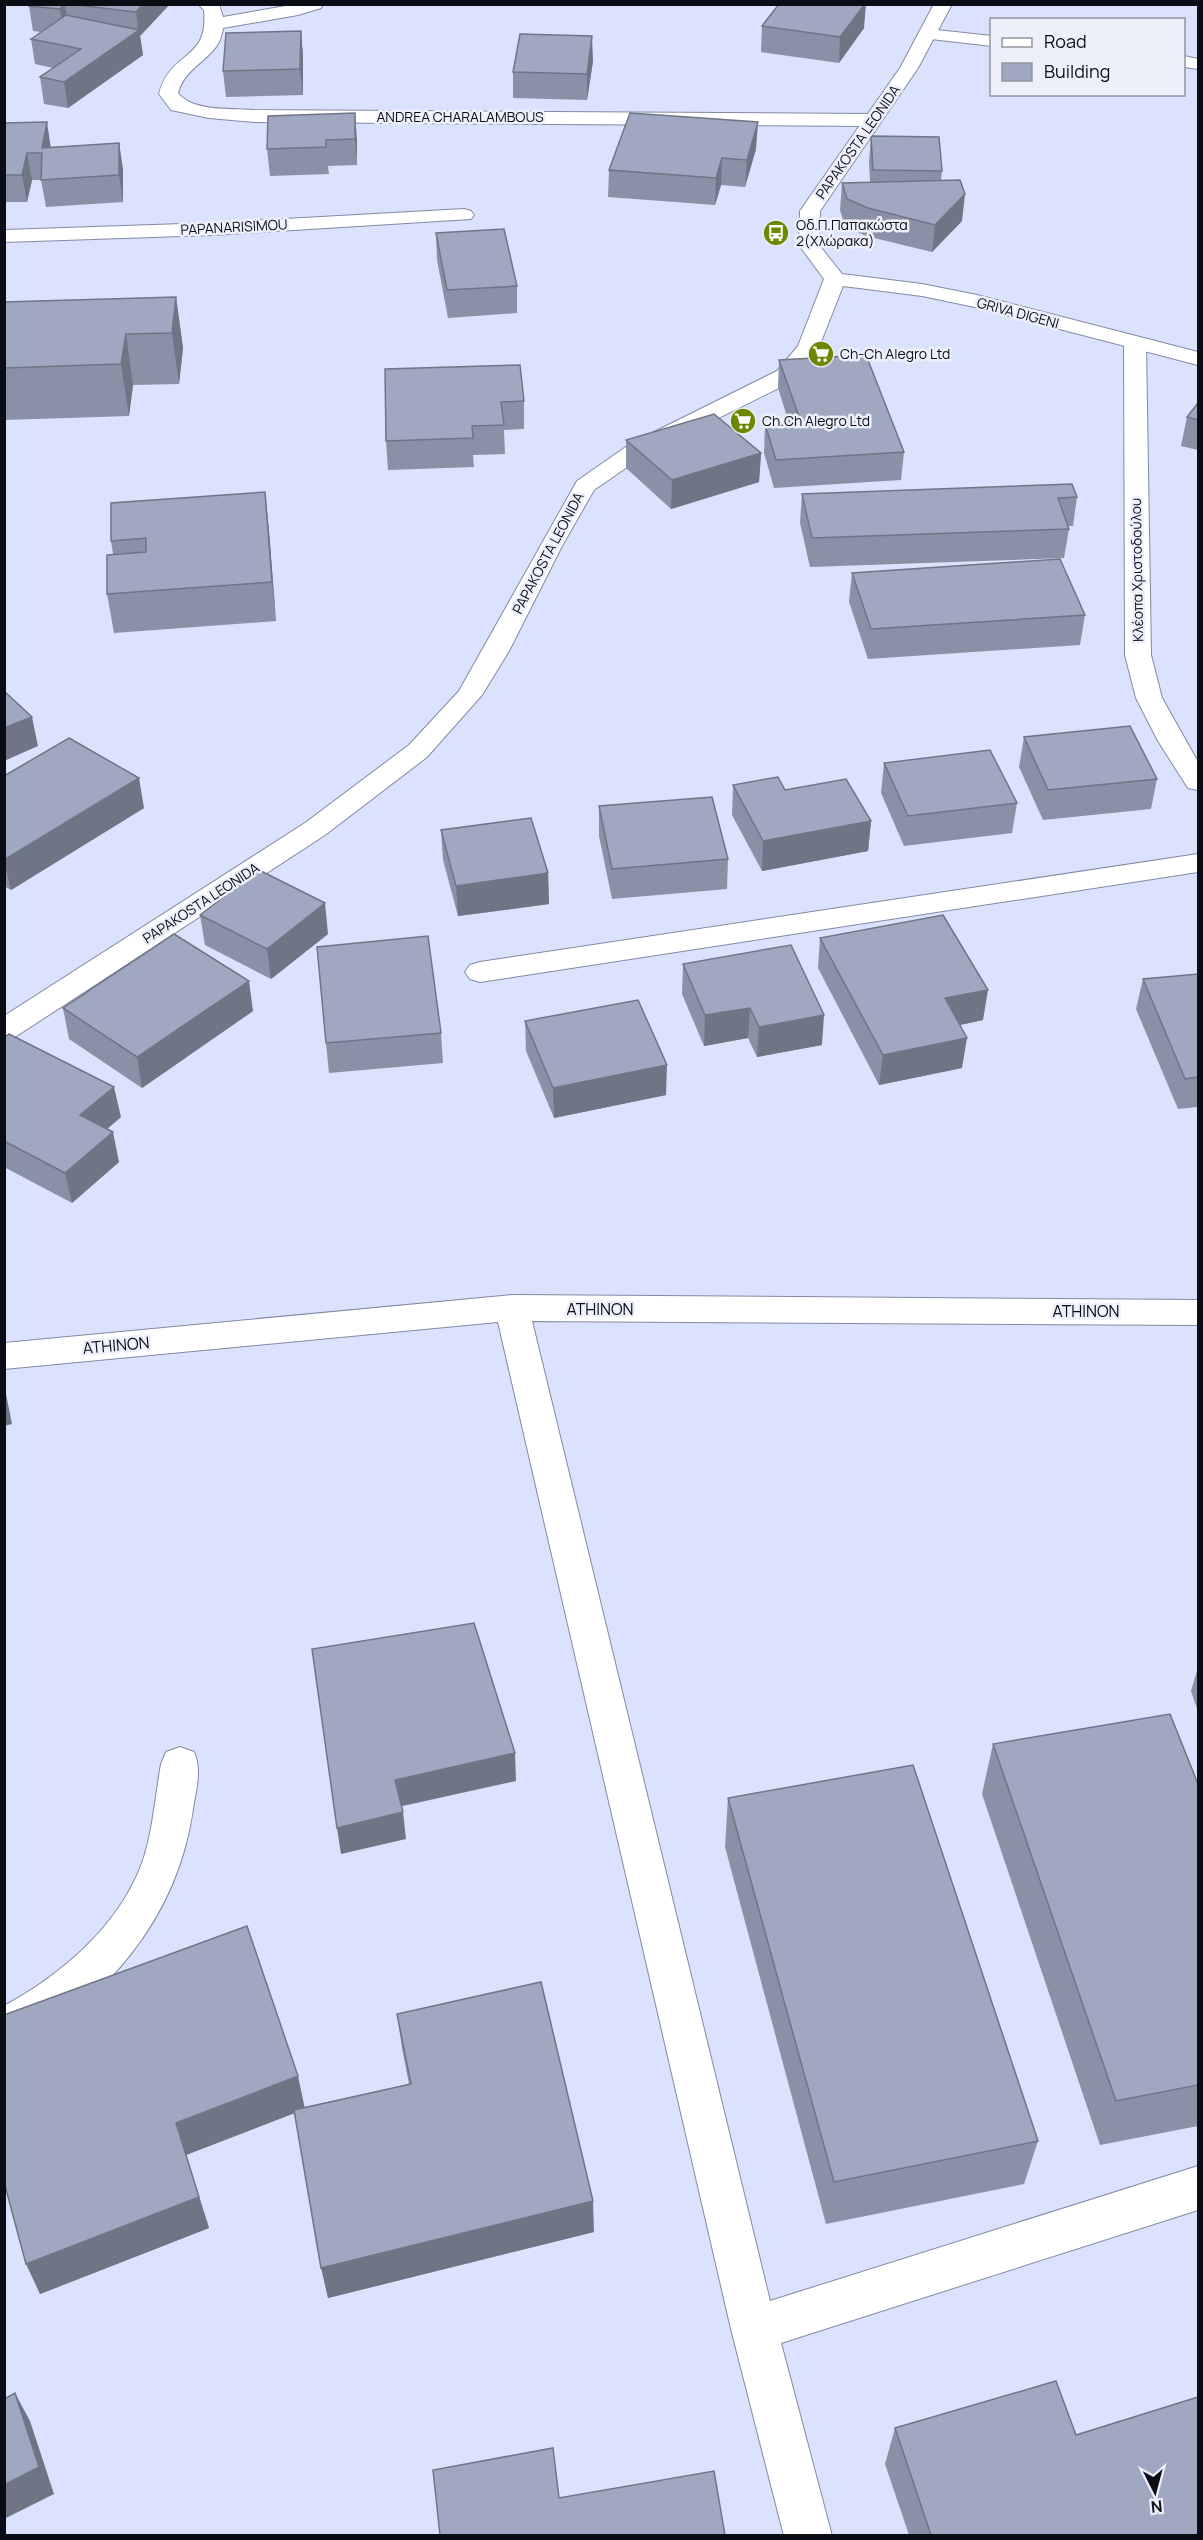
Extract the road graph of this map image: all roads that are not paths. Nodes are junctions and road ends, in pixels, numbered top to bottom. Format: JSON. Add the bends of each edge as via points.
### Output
{"nodes":[{"id":1,"x":206,"y":4,"type":"edge"},
{"id":2,"x":315,"y":4,"type":"edge"},
{"id":3,"x":943,"y":4,"type":"edge"},
{"id":4,"x":214,"y":24,"type":"junction"},
{"id":5,"x":928,"y":34,"type":"junction"},
{"id":6,"x":990,"y":41,"type":"edge"},
{"id":7,"x":871,"y":120,"type":"junction"},
{"id":8,"x":464,"y":215,"type":"dead end"},
{"id":9,"x":4,"y":236,"type":"edge"},
{"id":10,"x":835,"y":279,"type":"junction"},
{"id":11,"x":1135,"y":344,"type":"junction"},
{"id":12,"x":1198,"y":359,"type":"edge"},
{"id":13,"x":1198,"y":782,"type":"edge"},
{"id":14,"x":1198,"y":863,"type":"edge"},
{"id":15,"x":480,"y":972,"type":"dead end"},
{"id":16,"x":4,"y":1030,"type":"edge"},
{"id":17,"x":512,"y":1308,"type":"junction"},
{"id":18,"x":1198,"y":1312,"type":"edge"},
{"id":19,"x":4,"y":1356,"type":"edge"},
{"id":20,"x":180,"y":1764,"type":"dead end"},
{"id":21,"x":4,"y":2030,"type":"edge"},
{"id":22,"x":1198,"y":2188,"type":"edge"},
{"id":23,"x":754,"y":2330,"type":"junction"},
{"id":24,"x":808,"y":2535,"type":"edge"}],
"edges":[{"from":1,"to":4,"type":"street","via":[[213,8]]},
{"from":2,"to":4,"type":"street"},
{"from":3,"to":5,"type":"street","name":"PAPAKOSTA LEONIDA"},
{"from":4,"to":7,"type":"street","name":"ANDREA CHARALAMBOUS","via":[[211,41],[171,78],[168,94],[178,106],[254,116]]},
{"from":5,"to":6,"type":"street"},
{"from":5,"to":7,"type":"street","name":"PAPAKOSTA LEONIDA"},
{"from":7,"to":10,"type":"street","name":"PAPAKOSTA LEONIDA","via":[[810,211],[809,245]]},
{"from":8,"to":9,"type":"street","name":"PAPANARISIMOU"},
{"from":10,"to":11,"type":"street","name":"GRIVA DIGENI","via":[[966,299]]},
{"from":10,"to":16,"type":"street","name":"PAPAKOSTA LEONIDA","via":[[808,347],[785,376],[638,449],[585,486],[470,695],[418,752],[315,829]]},
{"from":11,"to":12,"type":"street","name":"GRIVA DIGENI"},
{"from":11,"to":13,"type":"street","name":"Κλέοπα Χριστοδούλου","via":[[1138,655],[1149,698],[1170,741]]},
{"from":14,"to":15,"type":"street"},
{"from":17,"to":18,"type":"street","name":"ATHINON"},
{"from":17,"to":19,"type":"street","name":"ATHINON"},
{"from":17,"to":23,"type":"street"},
{"from":20,"to":21,"type":"street","via":[[162,1863],[137,1914],[96,1967],[40,2010]]},
{"from":22,"to":23,"type":"street"},
{"from":23,"to":24,"type":"street"}]}
